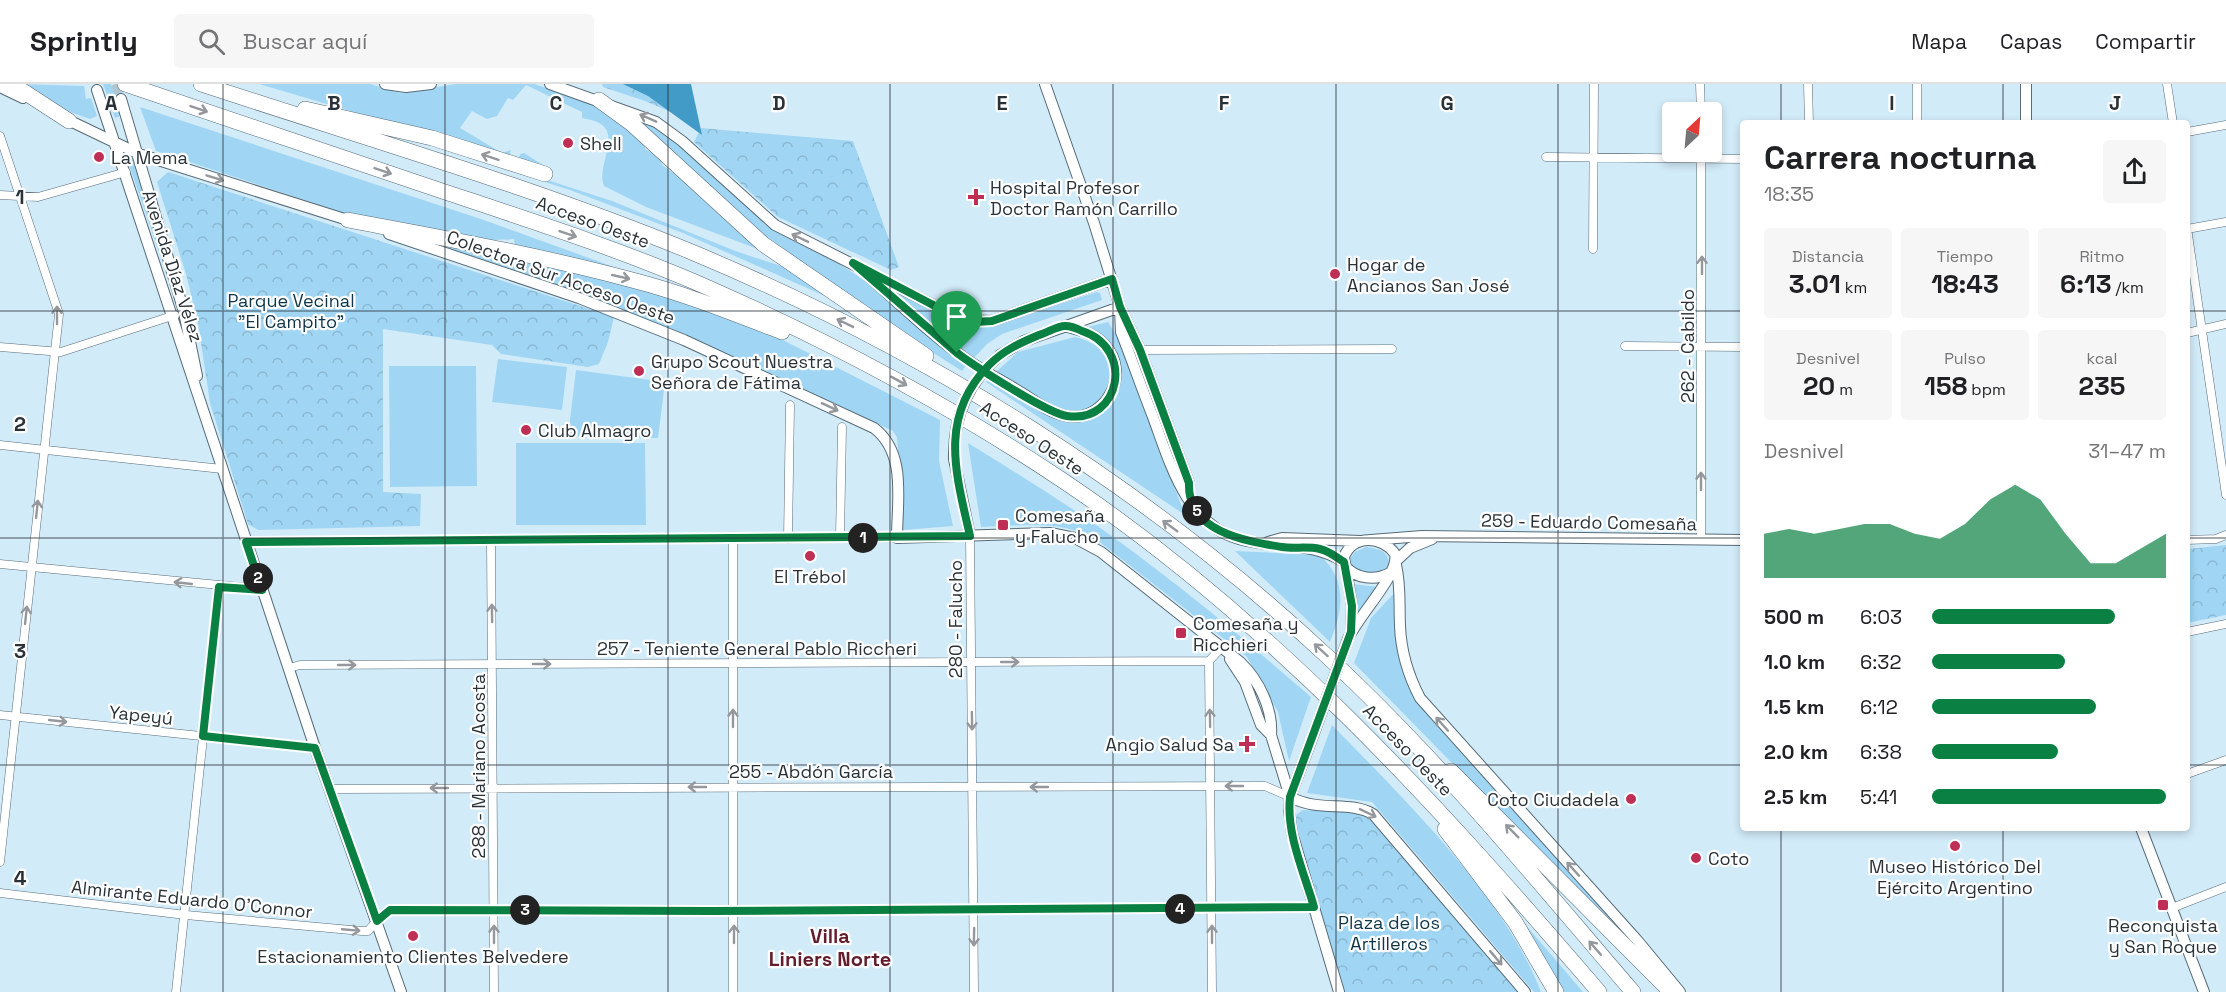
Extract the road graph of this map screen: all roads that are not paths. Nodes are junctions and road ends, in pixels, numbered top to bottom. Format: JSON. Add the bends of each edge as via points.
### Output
{"nodes":[{"id":1,"x":126,"y":84,"type":"edge"},
{"id":2,"x":201,"y":84,"type":"edge"},
{"id":3,"x":385,"y":84,"type":"edge"},
{"id":4,"x":431,"y":84,"type":"edge"},
{"id":5,"x":550,"y":84,"type":"edge"},
{"id":6,"x":1046,"y":84,"type":"edge"},
{"id":7,"x":1594,"y":84,"type":"edge"},
{"id":8,"x":1700,"y":84,"type":"edge"},
{"id":9,"x":1808,"y":84,"type":"edge"},
{"id":10,"x":1917,"y":84,"type":"edge"},
{"id":11,"x":2026,"y":84,"type":"edge"},
{"id":12,"x":2167,"y":84,"type":"edge"},
{"id":13,"x":0,"y":87,"type":"edge"},
{"id":14,"x":14,"y":89,"type":"edge"},
{"id":15,"x":216,"y":89,"type":"junction"},
{"id":16,"x":97,"y":90,"type":"dead end"},
{"id":17,"x":0,"y":96,"type":"edge"},
{"id":18,"x":121,"y":99,"type":"tunnel mouth"},
{"id":19,"x":598,"y":100,"type":"junction"},
{"id":20,"x":1701,"y":102,"type":"edge"},
{"id":21,"x":1809,"y":120,"type":"edge"},
{"id":22,"x":1917,"y":120,"type":"edge"},
{"id":23,"x":2026,"y":120,"type":"edge"},
{"id":24,"x":2173,"y":120,"type":"edge"},
{"id":25,"x":69,"y":121,"type":"joint"},
{"id":26,"x":2226,"y":125,"type":"edge"},
{"id":27,"x":2190,"y":131,"type":"edge"},
{"id":28,"x":0,"y":136,"type":"edge"},
{"id":29,"x":116,"y":144,"type":"junction"},
{"id":30,"x":139,"y":154,"type":"junction"},
{"id":31,"x":1662,"y":156,"type":"edge"},
{"id":32,"x":1546,"y":157,"type":"dead end"},
{"id":33,"x":1595,"y":157,"type":"junction"},
{"id":34,"x":1722,"y":157,"type":"edge"},
{"id":35,"x":1740,"y":159,"type":"edge"},
{"id":36,"x":1701,"y":162,"type":"edge"},
{"id":37,"x":126,"y":172,"type":"junction"},
{"id":38,"x":545,"y":174,"type":"dead end"},
{"id":39,"x":0,"y":195,"type":"edge"},
{"id":40,"x":22,"y":197,"type":"junction"},
{"id":41,"x":348,"y":220,"type":"junction"},
{"id":42,"x":2226,"y":222,"type":"edge"},
{"id":43,"x":2190,"y":228,"type":"edge"},
{"id":44,"x":2190,"y":246,"type":"edge"},
{"id":45,"x":1593,"y":249,"type":"dead end"},
{"id":46,"x":853,"y":263,"type":"junction"},
{"id":47,"x":1112,"y":279,"type":"junction"},
{"id":48,"x":1120,"y":307,"type":"junction"},
{"id":49,"x":184,"y":312,"type":"junction"},
{"id":50,"x":171,"y":316,"type":"junction"},
{"id":51,"x":2226,"y":324,"type":"edge"},
{"id":52,"x":1065,"y":326,"type":"junction"},
{"id":53,"x":2204,"y":328,"type":"junction"},
{"id":54,"x":2190,"y":332,"type":"edge"},
{"id":55,"x":1625,"y":346,"type":"dead end"},
{"id":56,"x":1702,"y":346,"type":"junction"},
{"id":57,"x":0,"y":347,"type":"edge"},
{"id":58,"x":1740,"y":347,"type":"edge"},
{"id":59,"x":1392,"y":349,"type":"dead end"},
{"id":60,"x":1140,"y":350,"type":"junction"},
{"id":61,"x":55,"y":352,"type":"junction"},
{"id":62,"x":867,"y":363,"type":"junction"},
{"id":63,"x":982,"y":396,"type":"junction"},
{"id":64,"x":790,"y":405,"type":"dead end"},
{"id":65,"x":206,"y":418,"type":"junction"},
{"id":66,"x":2226,"y":421,"type":"edge"},
{"id":67,"x":2216,"y":423,"type":"junction"},
{"id":68,"x":842,"y":427,"type":"dead end"},
{"id":69,"x":0,"y":445,"type":"edge"},
{"id":70,"x":43,"y":450,"type":"junction"},
{"id":71,"x":222,"y":469,"type":"junction"},
{"id":72,"x":2226,"y":495,"type":"edge"},
{"id":73,"x":1188,"y":498,"type":"junction"},
{"id":74,"x":2226,"y":535,"type":"edge"},
{"id":75,"x":970,"y":536,"type":"junction"},
{"id":76,"x":1435,"y":537,"type":"junction"},
{"id":77,"x":788,"y":538,"type":"junction"},
{"id":78,"x":840,"y":538,"type":"junction"},
{"id":79,"x":897,"y":538,"type":"junction"},
{"id":80,"x":733,"y":539,"type":"junction"},
{"id":81,"x":491,"y":540,"type":"junction"},
{"id":82,"x":1365,"y":540,"type":"junction"},
{"id":83,"x":1701,"y":540,"type":"junction"},
{"id":84,"x":1740,"y":540,"type":"edge"},
{"id":85,"x":2190,"y":540,"type":"edge"},
{"id":86,"x":246,"y":542,"type":"junction"},
{"id":87,"x":1268,"y":542,"type":"junction"},
{"id":88,"x":0,"y":564,"type":"edge"},
{"id":89,"x":1344,"y":564,"type":"junction"},
{"id":90,"x":1394,"y":566,"type":"junction"},
{"id":91,"x":31,"y":567,"type":"junction"},
{"id":92,"x":219,"y":587,"type":"junction"},
{"id":93,"x":262,"y":590,"type":"junction"},
{"id":94,"x":2226,"y":624,"type":"edge"},
{"id":95,"x":2190,"y":631,"type":"edge"},
{"id":96,"x":1349,"y":636,"type":"junction"},
{"id":97,"x":1223,"y":651,"type":"junction"},
{"id":98,"x":1209,"y":661,"type":"junction"},
{"id":99,"x":970,"y":662,"type":"junction"},
{"id":100,"x":492,"y":664,"type":"junction"},
{"id":101,"x":733,"y":664,"type":"junction"},
{"id":102,"x":289,"y":668,"type":"junction"},
{"id":103,"x":0,"y":715,"type":"edge"},
{"id":104,"x":15,"y":717,"type":"junction"},
{"id":105,"x":1397,"y":725,"type":"junction"},
{"id":106,"x":203,"y":736,"type":"junction"},
{"id":107,"x":315,"y":748,"type":"junction"},
{"id":108,"x":2226,"y":760,"type":"edge"},
{"id":109,"x":2190,"y":773,"type":"edge"},
{"id":110,"x":1405,"y":774,"type":"junction"},
{"id":111,"x":734,"y":786,"type":"junction"},
{"id":112,"x":1212,"y":786,"type":"junction"},
{"id":113,"x":973,"y":787,"type":"junction"},
{"id":114,"x":493,"y":788,"type":"junction"},
{"id":115,"x":329,"y":789,"type":"junction"},
{"id":116,"x":1290,"y":797,"type":"junction"},
{"id":117,"x":2142,"y":831,"type":"edge"},
{"id":118,"x":0,"y":862,"type":"edge"},
{"id":119,"x":2226,"y":887,"type":"edge"},
{"id":120,"x":0,"y":893,"type":"edge"},
{"id":121,"x":1314,"y":907,"type":"junction"},
{"id":122,"x":975,"y":908,"type":"junction"},
{"id":123,"x":2172,"y":908,"type":"junction"},
{"id":124,"x":1213,"y":909,"type":"junction"},
{"id":125,"x":494,"y":910,"type":"junction"},
{"id":126,"x":734,"y":911,"type":"junction"},
{"id":127,"x":186,"y":915,"type":"junction"},
{"id":128,"x":377,"y":921,"type":"junction"},
{"id":129,"x":176,"y":992,"type":"edge"},
{"id":130,"x":401,"y":992,"type":"edge"},
{"id":131,"x":494,"y":992,"type":"edge"},
{"id":132,"x":734,"y":992,"type":"edge"},
{"id":133,"x":974,"y":992,"type":"edge"},
{"id":134,"x":1212,"y":992,"type":"edge"},
{"id":135,"x":1339,"y":992,"type":"edge"},
{"id":136,"x":1525,"y":992,"type":"edge"},
{"id":137,"x":1556,"y":992,"type":"edge"},
{"id":138,"x":1599,"y":992,"type":"edge"},
{"id":139,"x":1633,"y":992,"type":"edge"},
{"id":140,"x":1671,"y":992,"type":"edge"},
{"id":141,"x":1680,"y":992,"type":"edge"},
{"id":142,"x":2204,"y":992,"type":"edge"}],
"edges":[{"from":1,"to":62,"type":"highway","name":"Acceso Oeste","one_way":true,"via":[[615,250],[710,288]]},
{"from":2,"to":15,"type":"highway","name":"Acceso Oeste"},
{"from":3,"to":4,"type":"street"},
{"from":5,"to":19,"type":"street"},
{"from":6,"to":47,"type":"street"},
{"from":7,"to":33,"type":"street"},
{"from":8,"to":20,"type":"street"},
{"from":9,"to":21,"type":"street"},
{"from":10,"to":22,"type":"street"},
{"from":11,"to":23,"type":"street"},
{"from":12,"to":24,"type":"street"},
{"from":13,"to":14,"type":"street"},
{"from":14,"to":17,"type":"street"},
{"from":14,"to":25,"type":"highway"},
{"from":38,"to":15,"type":"highway","one_way":true,"via":[[432,138]]},
{"from":63,"to":15,"type":"highway","name":"Acceso Oeste","one_way":true,"via":[[851,325],[648,234]]},
{"from":16,"to":29,"type":"street","name":"Avenida Díaz Vélez"},
{"from":18,"to":30,"type":"street"},
{"from":46,"to":19,"type":"street","one_way":true,"via":[[775,225],[663,126]]},
{"from":19,"to":63,"type":"highway","via":[[632,124],[763,244]]},
{"from":25,"to":29,"type":"street","name":"Colectora Sur Acceso Oeste"},
{"from":26,"to":27,"type":"street"},
{"from":28,"to":40,"type":"street"},
{"from":29,"to":30,"type":"street","name":"Colectora Sur Acceso Oeste"},
{"from":29,"to":37,"type":"street","name":"Avenida Díaz Vélez"},
{"from":30,"to":41,"type":"street","name":"Colectora Sur Acceso Oeste","one_way":true},
{"from":30,"to":49,"type":"street"},
{"from":31,"to":33,"type":"street"},
{"from":32,"to":33,"type":"street"},
{"from":33,"to":45,"type":"street"},
{"from":34,"to":35,"type":"street"},
{"from":56,"to":36,"type":"street","name":"262 - Cabildo","one_way":true},
{"from":37,"to":40,"type":"street","via":[[43,196]]},
{"from":37,"to":50,"type":"street","name":"Avenida Díaz Vélez"},
{"from":39,"to":40,"type":"street"},
{"from":61,"to":40,"type":"street","one_way":true,"via":[[58,307]]},
{"from":41,"to":62,"type":"highway","one_way":true,"via":[[502,249],[632,280],[692,298]]},
{"from":41,"to":79,"type":"street","name":"Colectora Sur Acceso Oeste","one_way":true,"via":[[579,298],[684,339],[874,428],[889,442],[897,461]]},
{"from":42,"to":43,"type":"street"},
{"from":44,"to":53,"type":"street"},
{"from":46,"to":47,"type":"street","via":[[956,317],[974,322],[1000,318]]},
{"from":46,"to":52,"type":"street","via":[[968,361],[1055,413],[1074,417],[1105,403],[1114,387],[1116,367],[1101,341]]},
{"from":47,"to":48,"type":"street"},
{"from":48,"to":52,"type":"street","name":"280 - Falucho"},
{"from":48,"to":60,"type":"street"},
{"from":48,"to":73,"type":"street","via":[[1121,332],[1174,476]]},
{"from":49,"to":50,"type":"street"},
{"from":49,"to":65,"type":"street"},
{"from":50,"to":61,"type":"street"},
{"from":50,"to":65,"type":"street","name":"Avenida Díaz Vélez"},
{"from":51,"to":53,"type":"street"},
{"from":52,"to":75,"type":"street","name":"280 - Falucho","bridge":true,"via":[[1000,355],[979,376],[964,401],[954,459]]},
{"from":53,"to":54,"type":"street"},
{"from":53,"to":67,"type":"street"},
{"from":55,"to":56,"type":"street"},
{"from":56,"to":58,"type":"street"},
{"from":83,"to":56,"type":"street","name":"262 - Cabildo","one_way":true},
{"from":57,"to":61,"type":"street"},
{"from":59,"to":60,"type":"street"},
{"from":60,"to":73,"type":"street","via":[[1189,483]]},
{"from":61,"to":70,"type":"street"},
{"from":62,"to":110,"type":"highway","name":"Acceso Oeste","one_way":true,"via":[[1063,480],[1160,551],[1282,653]]},
{"from":105,"to":63,"type":"highway","name":"Acceso Oeste","one_way":true,"via":[[1330,658],[1239,580],[1127,495]]},
{"from":64,"to":77,"type":"street"},
{"from":65,"to":71,"type":"street"},
{"from":66,"to":67,"type":"street"},
{"from":67,"to":72,"type":"street"},
{"from":68,"to":78,"type":"street"},
{"from":69,"to":70,"type":"street"},
{"from":70,"to":71,"type":"street"},
{"from":91,"to":70,"type":"street","one_way":true},
{"from":71,"to":86,"type":"street"},
{"from":73,"to":87,"type":"street","name":"259 - Eduardo Comesaña","via":[[1216,528],[1239,539]]},
{"from":74,"to":85,"type":"street"},
{"from":75,"to":79,"type":"street"},
{"from":75,"to":97,"type":"street","via":[[1050,532],[1088,544]]},
{"from":75,"to":99,"type":"street","name":"280 - Falucho"},
{"from":76,"to":82,"type":"street","name":"259 - Eduardo Comesaña"},
{"from":76,"to":83,"type":"street","name":"259 - Eduardo Comesaña"},
{"from":76,"to":90,"type":"street","name":"259 - Eduardo Comesaña","via":[[1410,548]]},
{"from":77,"to":78,"type":"street"},
{"from":77,"to":80,"type":"street"},
{"from":78,"to":79,"type":"street"},
{"from":80,"to":81,"type":"street"},
{"from":80,"to":101,"type":"street"},
{"from":81,"to":86,"type":"street"},
{"from":100,"to":81,"type":"street","name":"288 - Mariano Acosta","one_way":true},
{"from":82,"to":87,"type":"street","name":"259 - Eduardo Comesaña","via":[[1282,538]]},
{"from":82,"to":89,"type":"street","via":[[1346,552]]},
{"from":82,"to":90,"type":"street","via":[[1386,545],[1395,554]]},
{"from":83,"to":84,"type":"street","name":"259 - Eduardo Comesaña"},
{"from":86,"to":93,"type":"street"},
{"from":87,"to":89,"type":"street","name":"259 - Eduardo Comesaña","via":[[1282,547],[1318,549]]},
{"from":88,"to":91,"type":"street"},
{"from":89,"to":90,"type":"street","via":[[1355,574],[1370,578]]},
{"from":89,"to":96,"type":"street","via":[[1352,606]]},
{"from":90,"to":96,"type":"street"},
{"from":141,"to":90,"type":"street","one_way":true,"via":[[1420,698],[1403,653],[1400,588]]},
{"from":92,"to":91,"type":"street","one_way":true},
{"from":104,"to":91,"type":"street","one_way":true},
{"from":92,"to":93,"type":"street"},
{"from":92,"to":106,"type":"street"},
{"from":93,"to":102,"type":"street"},
{"from":94,"to":95,"type":"street"},
{"from":96,"to":116,"type":"street","bridge":true},
{"from":97,"to":98,"type":"street"},
{"from":97,"to":116,"type":"street","via":[[1245,682],[1261,725],[1271,735]]},
{"from":99,"to":98,"type":"street","name":"257 - Teniente General Pablo Riccheri","one_way":true},
{"from":112,"to":98,"type":"street","one_way":true},
{"from":99,"to":101,"type":"street","name":"257 - Teniente General Pablo Riccheri"},
{"from":99,"to":113,"type":"street","name":"280 - Falucho","one_way":true},
{"from":100,"to":101,"type":"street","name":"257 - Teniente General Pablo Riccheri","one_way":true},
{"from":102,"to":100,"type":"street","name":"257 - Teniente General Pablo Riccheri","one_way":true},
{"from":100,"to":114,"type":"street","name":"288 - Mariano Acosta"},
{"from":111,"to":101,"type":"street","one_way":true},
{"from":102,"to":107,"type":"street"},
{"from":103,"to":104,"type":"street","name":"Yapeyú"},
{"from":104,"to":106,"type":"street","name":"Yapeyú","one_way":true},
{"from":104,"to":118,"type":"street"},
{"from":139,"to":105,"type":"highway","name":"Acceso Oeste","one_way":true},
{"from":140,"to":105,"type":"highway","one_way":true,"via":[[1461,779]]},
{"from":106,"to":107,"type":"street","name":"Yapeyú"},
{"from":106,"to":127,"type":"street"},
{"from":107,"to":115,"type":"street"},
{"from":108,"to":109,"type":"street"},
{"from":110,"to":137,"type":"highway","via":[[1515,922]]},
{"from":110,"to":138,"type":"highway","name":"Acceso Oeste"},
{"from":111,"to":113,"type":"street","name":"255 - Abdón García"},
{"from":111,"to":114,"type":"street","name":"255 - Abdón García","one_way":true},
{"from":111,"to":126,"type":"street"},
{"from":112,"to":113,"type":"street","name":"255 - Abdón García","one_way":true},
{"from":116,"to":112,"type":"street","name":"255 - Abdón García","one_way":true,"via":[[1265,786]]},
{"from":112,"to":124,"type":"street"},
{"from":113,"to":122,"type":"street","name":"280 - Falucho"},
{"from":114,"to":115,"type":"street","name":"255 - Abdón García","one_way":true},
{"from":114,"to":125,"type":"street","name":"288 - Mariano Acosta"},
{"from":115,"to":128,"type":"street"},
{"from":116,"to":121,"type":"street","via":[[1292,833]]},
{"from":116,"to":136,"type":"street","one_way":true,"via":[[1311,806],[1354,808],[1373,814]]},
{"from":117,"to":123,"type":"street"},
{"from":119,"to":123,"type":"street"},
{"from":120,"to":127,"type":"street","name":"Almirante Eduardo O'Connor"},
{"from":121,"to":124,"type":"street","name":"Almirante Eduardo O'Connor"},
{"from":121,"to":135,"type":"street"},
{"from":122,"to":124,"type":"street","name":"Almirante Eduardo O'Connor"},
{"from":122,"to":126,"type":"street","name":"Almirante Eduardo O'Connor"},
{"from":122,"to":133,"type":"street","name":"280 - Falucho","one_way":true},
{"from":123,"to":142,"type":"street"},
{"from":134,"to":124,"type":"street","one_way":true},
{"from":125,"to":126,"type":"street","name":"Almirante Eduardo O'Connor"},
{"from":125,"to":128,"type":"street","name":"Almirante Eduardo O'Connor","via":[[390,910]]},
{"from":131,"to":125,"type":"street","name":"288 - Mariano Acosta","one_way":true},
{"from":132,"to":126,"type":"street","one_way":true},
{"from":127,"to":128,"type":"street","name":"Almirante Eduardo O'Connor","one_way":true,"via":[[362,931],[368,931]]},
{"from":127,"to":129,"type":"street"},
{"from":128,"to":130,"type":"street"}]}
